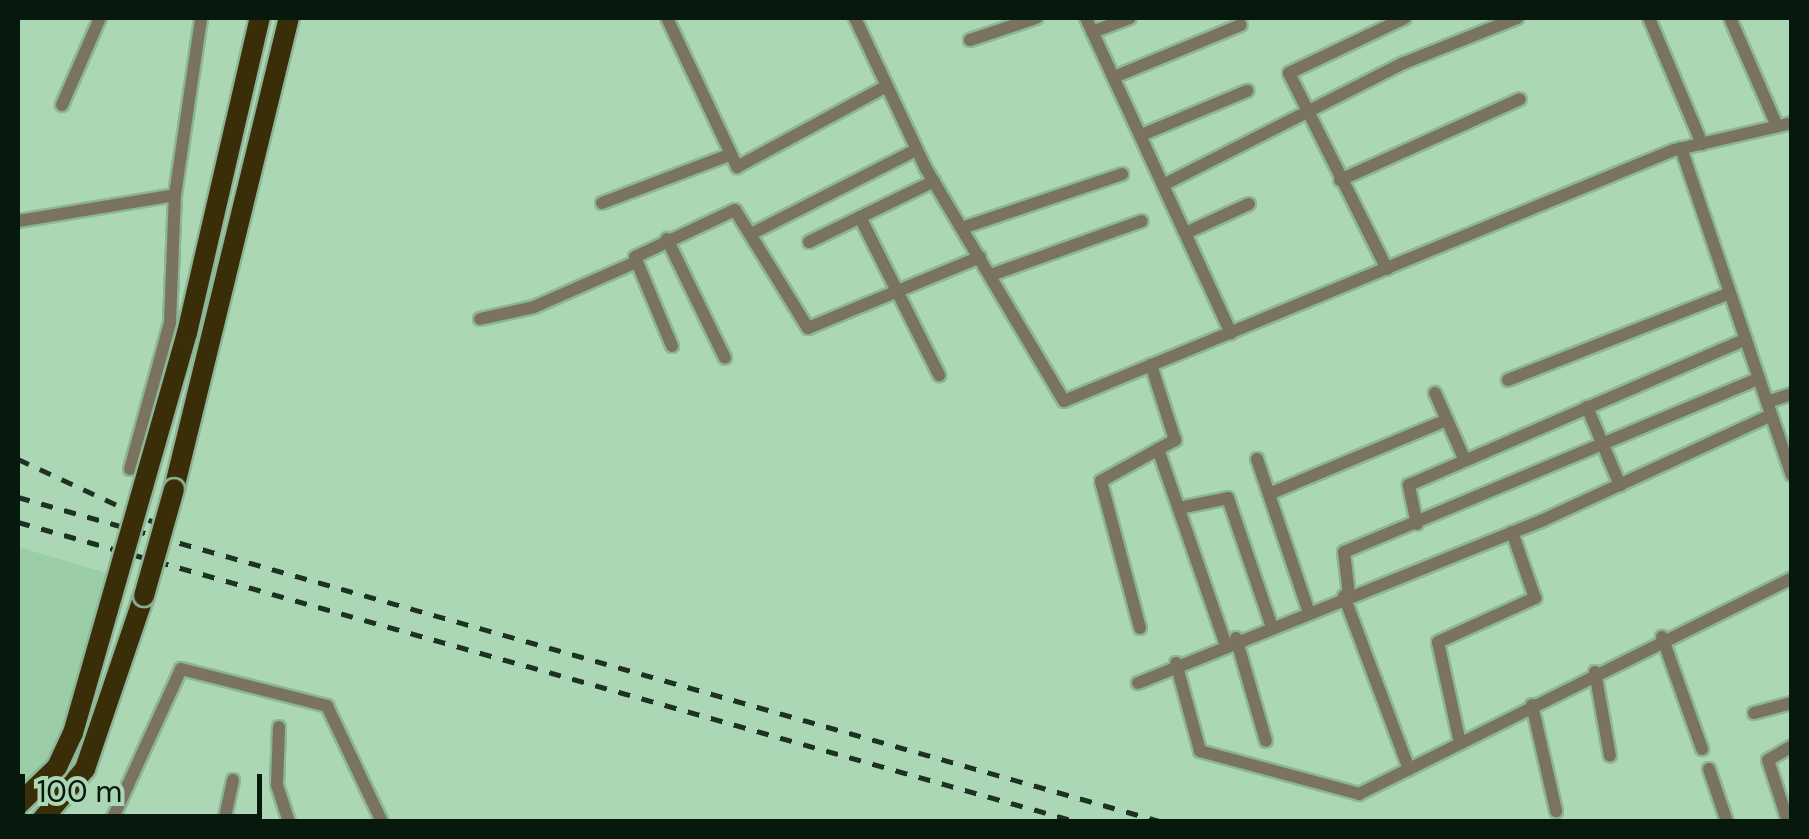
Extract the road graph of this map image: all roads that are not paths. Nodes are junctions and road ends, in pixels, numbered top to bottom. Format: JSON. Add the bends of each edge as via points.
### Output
{"nodes":[{"id":1,"x":100,"y":18,"type":"edge"},
{"id":2,"x":202,"y":18,"type":"edge"},
{"id":3,"x":260,"y":18,"type":"edge"},
{"id":4,"x":289,"y":18,"type":"edge"},
{"id":5,"x":669,"y":18,"type":"edge"},
{"id":6,"x":855,"y":18,"type":"edge"},
{"id":7,"x":1036,"y":18,"type":"edge"},
{"id":8,"x":1086,"y":18,"type":"edge"},
{"id":9,"x":1130,"y":18,"type":"edge"},
{"id":10,"x":1516,"y":18,"type":"edge"},
{"id":11,"x":1649,"y":18,"type":"edge"},
{"id":12,"x":1730,"y":18,"type":"edge"},
{"id":13,"x":1399,"y":19,"type":"edge"},
{"id":14,"x":1241,"y":25,"type":"dead end"},
{"id":15,"x":1092,"y":32,"type":"junction"},
{"id":16,"x":970,"y":40,"type":"dead end"},
{"id":17,"x":1114,"y":77,"type":"junction"},
{"id":18,"x":884,"y":88,"type":"junction"},
{"id":19,"x":1247,"y":91,"type":"dead end"},
{"id":20,"x":1520,"y":99,"type":"dead end"},
{"id":21,"x":62,"y":105,"type":"dead end"},
{"id":22,"x":1306,"y":112,"type":"junction"},
{"id":23,"x":1788,"y":126,"type":"edge"},
{"id":24,"x":1144,"y":134,"type":"junction"},
{"id":25,"x":1702,"y":144,"type":"junction"},
{"id":26,"x":1681,"y":148,"type":"junction"},
{"id":27,"x":916,"y":150,"type":"junction"},
{"id":28,"x":729,"y":155,"type":"junction"},
{"id":29,"x":1122,"y":174,"type":"dead end"},
{"id":30,"x":1340,"y":180,"type":"junction"},
{"id":31,"x":934,"y":181,"type":"junction"},
{"id":32,"x":1167,"y":183,"type":"junction"},
{"id":33,"x":175,"y":195,"type":"junction"},
{"id":34,"x":602,"y":204,"type":"dead end"},
{"id":35,"x":1249,"y":204,"type":"dead end"},
{"id":36,"x":860,"y":217,"type":"junction"},
{"id":37,"x":18,"y":221,"type":"edge"},
{"id":38,"x":1142,"y":221,"type":"dead end"},
{"id":39,"x":962,"y":228,"type":"junction"},
{"id":40,"x":1188,"y":232,"type":"junction"},
{"id":41,"x":753,"y":233,"type":"junction"},
{"id":42,"x":668,"y":240,"type":"junction"},
{"id":43,"x":809,"y":242,"type":"dead end"},
{"id":44,"x":980,"y":257,"type":"junction"},
{"id":45,"x":636,"y":262,"type":"junction"},
{"id":46,"x":1387,"y":269,"type":"junction"},
{"id":47,"x":991,"y":275,"type":"junction"},
{"id":48,"x":897,"y":293,"type":"junction"},
{"id":49,"x":1730,"y":293,"type":"junction"},
{"id":50,"x":480,"y":319,"type":"dead end"},
{"id":51,"x":1232,"y":333,"type":"junction"},
{"id":52,"x":1746,"y":339,"type":"junction"},
{"id":53,"x":672,"y":346,"type":"dead end"},
{"id":54,"x":726,"y":358,"type":"dead end"},
{"id":55,"x":1151,"y":365,"type":"junction"},
{"id":56,"x":939,"y":374,"type":"dead end"},
{"id":57,"x":1758,"y":378,"type":"junction"},
{"id":58,"x":1508,"y":380,"type":"dead end"},
{"id":59,"x":1435,"y":393,"type":"dead end"},
{"id":60,"x":1792,"y":394,"type":"edge"},
{"id":61,"x":1587,"y":407,"type":"junction"},
{"id":62,"x":1769,"y":408,"type":"junction"},
{"id":63,"x":1447,"y":420,"type":"junction"},
{"id":64,"x":1158,"y":449,"type":"junction"},
{"id":65,"x":1604,"y":449,"type":"junction"},
{"id":66,"x":1462,"y":456,"type":"junction"},
{"id":67,"x":1257,"y":459,"type":"dead end"},
{"id":68,"x":130,"y":469,"type":"dead end"},
{"id":69,"x":1792,"y":475,"type":"edge"},
{"id":70,"x":1620,"y":485,"type":"junction"},
{"id":71,"x":1269,"y":494,"type":"junction"},
{"id":72,"x":1179,"y":508,"type":"junction"},
{"id":73,"x":1416,"y":524,"type":"junction"},
{"id":74,"x":1512,"y":532,"type":"junction"},
{"id":75,"x":1792,"y":578,"type":"edge"},
{"id":76,"x":1346,"y":596,"type":"junction"},
{"id":77,"x":1308,"y":610,"type":"junction"},
{"id":78,"x":1271,"y":624,"type":"junction"},
{"id":79,"x":1140,"y":628,"type":"dead end"},
{"id":80,"x":1662,"y":637,"type":"junction"},
{"id":81,"x":1231,"y":640,"type":"junction"},
{"id":82,"x":1176,"y":663,"type":"junction"},
{"id":83,"x":1595,"y":672,"type":"junction"},
{"id":84,"x":1138,"y":683,"type":"dead end"},
{"id":85,"x":1792,"y":702,"type":"edge"},
{"id":86,"x":1532,"y":705,"type":"junction"},
{"id":87,"x":1754,"y":713,"type":"dead end"},
{"id":88,"x":279,"y":727,"type":"dead end"},
{"id":89,"x":1266,"y":740,"type":"dead end"},
{"id":90,"x":1460,"y":743,"type":"junction"},
{"id":91,"x":1792,"y":746,"type":"edge"},
{"id":92,"x":1702,"y":749,"type":"dead end"},
{"id":93,"x":1610,"y":756,"type":"dead end"},
{"id":94,"x":1709,"y":769,"type":"dead end"},
{"id":95,"x":1409,"y":770,"type":"junction"},
{"id":96,"x":232,"y":780,"type":"dead end"},
{"id":97,"x":18,"y":805,"type":"edge"},
{"id":98,"x":1556,"y":811,"type":"dead end"},
{"id":99,"x":40,"y":822,"type":"edge"},
{"id":100,"x":111,"y":822,"type":"edge"},
{"id":101,"x":224,"y":822,"type":"edge"},
{"id":102,"x":290,"y":822,"type":"edge"},
{"id":103,"x":382,"y":822,"type":"edge"},
{"id":104,"x":1728,"y":822,"type":"edge"},
{"id":105,"x":1788,"y":822,"type":"edge"}],
"edges":[{"from":1,"to":21,"type":"street"},
{"from":2,"to":33,"type":"street"},
{"from":3,"to":97,"type":"main road","bridge":true,"via":[[187,333],[73,733],[57,767]]},
{"from":4,"to":99,"type":"main road","bridge":true,"via":[[239,244],[117,686],[85,770]]},
{"from":5,"to":28,"type":"street"},
{"from":6,"to":18,"type":"street"},
{"from":7,"to":16,"type":"street"},
{"from":8,"to":15,"type":"street"},
{"from":9,"to":15,"type":"street"},
{"from":10,"to":22,"type":"street"},
{"from":11,"to":25,"type":"street"},
{"from":12,"to":23,"type":"street"},
{"from":13,"to":22,"type":"street","via":[[1292,69]]},
{"from":14,"to":17,"type":"street"},
{"from":15,"to":17,"type":"street"},
{"from":17,"to":24,"type":"street"},
{"from":18,"to":27,"type":"street"},
{"from":18,"to":28,"type":"street","via":[[742,167]]},
{"from":19,"to":24,"type":"street"},
{"from":20,"to":30,"type":"street"},
{"from":22,"to":30,"type":"street"},
{"from":22,"to":32,"type":"street"},
{"from":23,"to":25,"type":"street"},
{"from":24,"to":32,"type":"street"},
{"from":25,"to":26,"type":"street"},
{"from":26,"to":46,"type":"street"},
{"from":26,"to":49,"type":"street"},
{"from":27,"to":31,"type":"street"},
{"from":27,"to":41,"type":"street"},
{"from":28,"to":34,"type":"street"},
{"from":29,"to":39,"type":"street"},
{"from":30,"to":46,"type":"street"},
{"from":31,"to":36,"type":"street"},
{"from":31,"to":39,"type":"street"},
{"from":32,"to":40,"type":"street"},
{"from":33,"to":37,"type":"street"},
{"from":33,"to":68,"type":"street","via":[[170,322]]},
{"from":35,"to":40,"type":"street"},
{"from":36,"to":43,"type":"street"},
{"from":36,"to":48,"type":"street"},
{"from":38,"to":47,"type":"street"},
{"from":39,"to":44,"type":"street"},
{"from":40,"to":51,"type":"street"},
{"from":41,"to":42,"type":"street","via":[[735,210]]},
{"from":41,"to":48,"type":"street","via":[[808,328]]},
{"from":42,"to":45,"type":"street"},
{"from":42,"to":54,"type":"street"},
{"from":44,"to":47,"type":"street"},
{"from":44,"to":48,"type":"street"},
{"from":45,"to":50,"type":"street","via":[[534,308]]},
{"from":45,"to":53,"type":"street"},
{"from":46,"to":51,"type":"street"},
{"from":47,"to":55,"type":"street","via":[[1064,401]]},
{"from":48,"to":56,"type":"street"},
{"from":49,"to":52,"type":"street"},
{"from":49,"to":58,"type":"street"},
{"from":51,"to":55,"type":"street"},
{"from":52,"to":57,"type":"street"},
{"from":52,"to":61,"type":"street"},
{"from":55,"to":64,"type":"street","via":[[1176,434]]},
{"from":57,"to":62,"type":"street"},
{"from":57,"to":65,"type":"street"},
{"from":59,"to":63,"type":"street"},
{"from":60,"to":62,"type":"street"},
{"from":61,"to":65,"type":"street"},
{"from":61,"to":66,"type":"street"},
{"from":62,"to":69,"type":"street"},
{"from":62,"to":70,"type":"street"},
{"from":63,"to":66,"type":"street"},
{"from":63,"to":71,"type":"street"},
{"from":64,"to":72,"type":"street"},
{"from":64,"to":79,"type":"street","via":[[1101,481]]},
{"from":65,"to":70,"type":"street"},
{"from":65,"to":73,"type":"street"},
{"from":66,"to":73,"type":"street","via":[[1406,487]]},
{"from":67,"to":71,"type":"street"},
{"from":70,"to":74,"type":"street"},
{"from":71,"to":77,"type":"street"},
{"from":72,"to":78,"type":"street","via":[[1228,498]]},
{"from":72,"to":81,"type":"street"},
{"from":73,"to":76,"type":"street","via":[[1344,552]]},
{"from":74,"to":76,"type":"street"},
{"from":74,"to":90,"type":"street","via":[[1535,598],[1438,642]]},
{"from":75,"to":80,"type":"street"},
{"from":76,"to":77,"type":"street"},
{"from":76,"to":95,"type":"street"},
{"from":77,"to":78,"type":"street"},
{"from":78,"to":81,"type":"street"},
{"from":80,"to":83,"type":"street"},
{"from":80,"to":92,"type":"street"},
{"from":81,"to":82,"type":"street"},
{"from":81,"to":89,"type":"street"},
{"from":82,"to":84,"type":"street"},
{"from":82,"to":95,"type":"street","via":[[1200,750],[1359,794]]},
{"from":83,"to":86,"type":"street"},
{"from":83,"to":93,"type":"street"},
{"from":85,"to":87,"type":"street"},
{"from":86,"to":90,"type":"street"},
{"from":86,"to":98,"type":"street"},
{"from":88,"to":102,"type":"street","via":[[277,785]]},
{"from":90,"to":95,"type":"street"},
{"from":91,"to":105,"type":"street","via":[[1768,760]]},
{"from":94,"to":104,"type":"street"},
{"from":96,"to":101,"type":"street"},
{"from":100,"to":103,"type":"street","via":[[180,670],[327,706]]}]}
